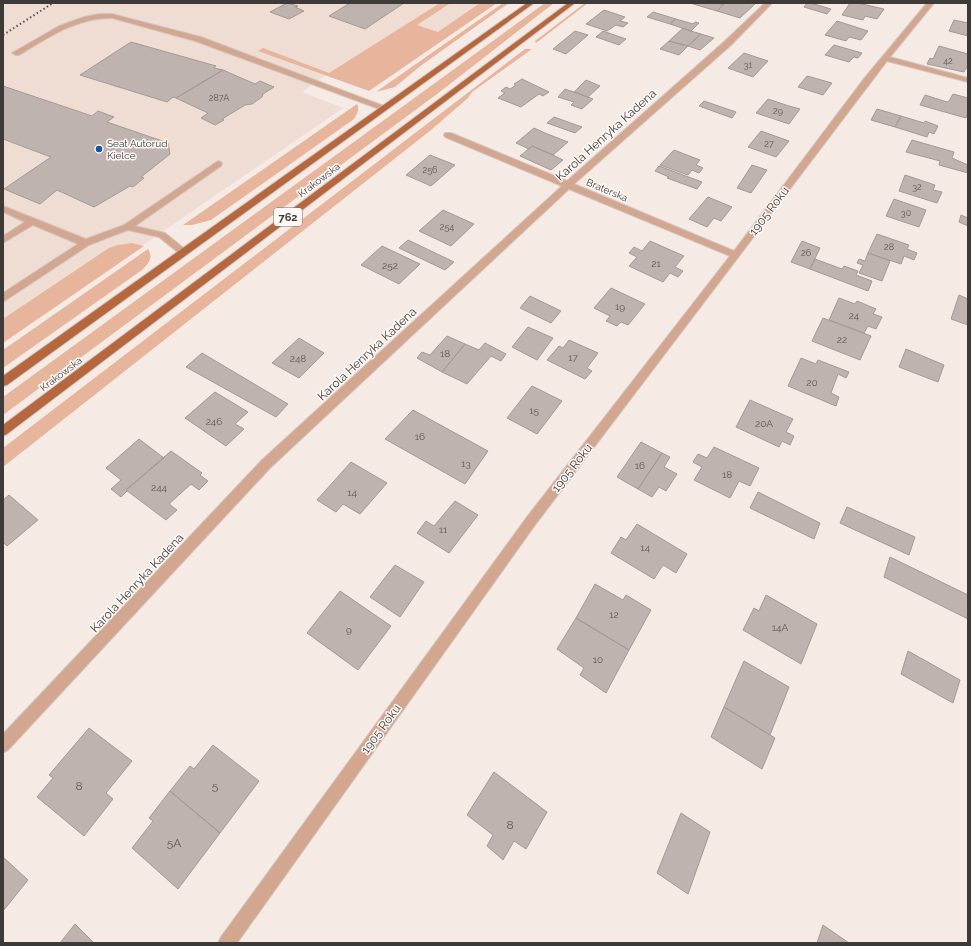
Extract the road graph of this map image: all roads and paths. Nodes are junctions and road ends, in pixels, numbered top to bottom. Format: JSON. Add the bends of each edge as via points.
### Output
{"nodes":[{"id":1,"x":531,"y":3,"type":"edge"},
{"id":2,"x":572,"y":3,"type":"edge"},
{"id":3,"x":769,"y":3,"type":"edge"},
{"id":4,"x":932,"y":3,"type":"edge"},
{"id":5,"x":16,"y":53,"type":"dead end"},
{"id":6,"x":886,"y":58,"type":"junction"},
{"id":7,"x":968,"y":80,"type":"edge"},
{"id":8,"x":385,"y":108,"type":"junction"},
{"id":9,"x":448,"y":135,"type":"dead end"},
{"id":10,"x":218,"y":164,"type":"dead end"},
{"id":11,"x":568,"y":185,"type":"junction"},
{"id":12,"x":3,"y":210,"type":"edge"},
{"id":13,"x":31,"y":222,"type":"junction"},
{"id":14,"x":127,"y":227,"type":"junction"},
{"id":15,"x":3,"y":240,"type":"edge"},
{"id":16,"x":86,"y":243,"type":"junction"},
{"id":17,"x":183,"y":252,"type":"junction"},
{"id":18,"x":736,"y":255,"type":"junction"},
{"id":19,"x":3,"y":298,"type":"edge"},
{"id":20,"x":3,"y":382,"type":"edge"},
{"id":21,"x":3,"y":431,"type":"edge"},
{"id":22,"x":3,"y":745,"type":"edge"},
{"id":23,"x":226,"y":943,"type":"edge"}],
"edges":[{"from":1,"to":8,"type":"main road","name":"Krakowska","number":"762"},
{"from":2,"to":21,"type":"main road","name":"Krakowska","number":"762"},
{"from":3,"to":11,"type":"street","name":"Karola Henryka Kadena","via":[[728,43]]},
{"from":4,"to":6,"type":"street","name":"1905 Roku"},
{"from":5,"to":8,"type":"street","via":[[70,23],[100,15],[112,16],[198,39]]},
{"from":6,"to":7,"type":"street"},
{"from":6,"to":18,"type":"street","name":"1905 Roku"},
{"from":8,"to":17,"type":"main road","name":"Krakowska","number":"762"},
{"from":9,"to":11,"type":"street","name":"Braterska"},
{"from":10,"to":14,"type":"street"},
{"from":11,"to":18,"type":"street","name":"Braterska"},
{"from":11,"to":22,"type":"street","name":"Karola Henryka Kadena","via":[[266,464]]},
{"from":12,"to":13,"type":"street"},
{"from":13,"to":15,"type":"street"},
{"from":13,"to":16,"type":"street"},
{"from":14,"to":16,"type":"street"},
{"from":14,"to":17,"type":"street","via":[[162,235]]},
{"from":16,"to":19,"type":"street"},
{"from":17,"to":20,"type":"main road","name":"Krakowska","number":"762"},
{"from":18,"to":23,"type":"street","name":"1905 Roku","via":[[531,521]]}]}
